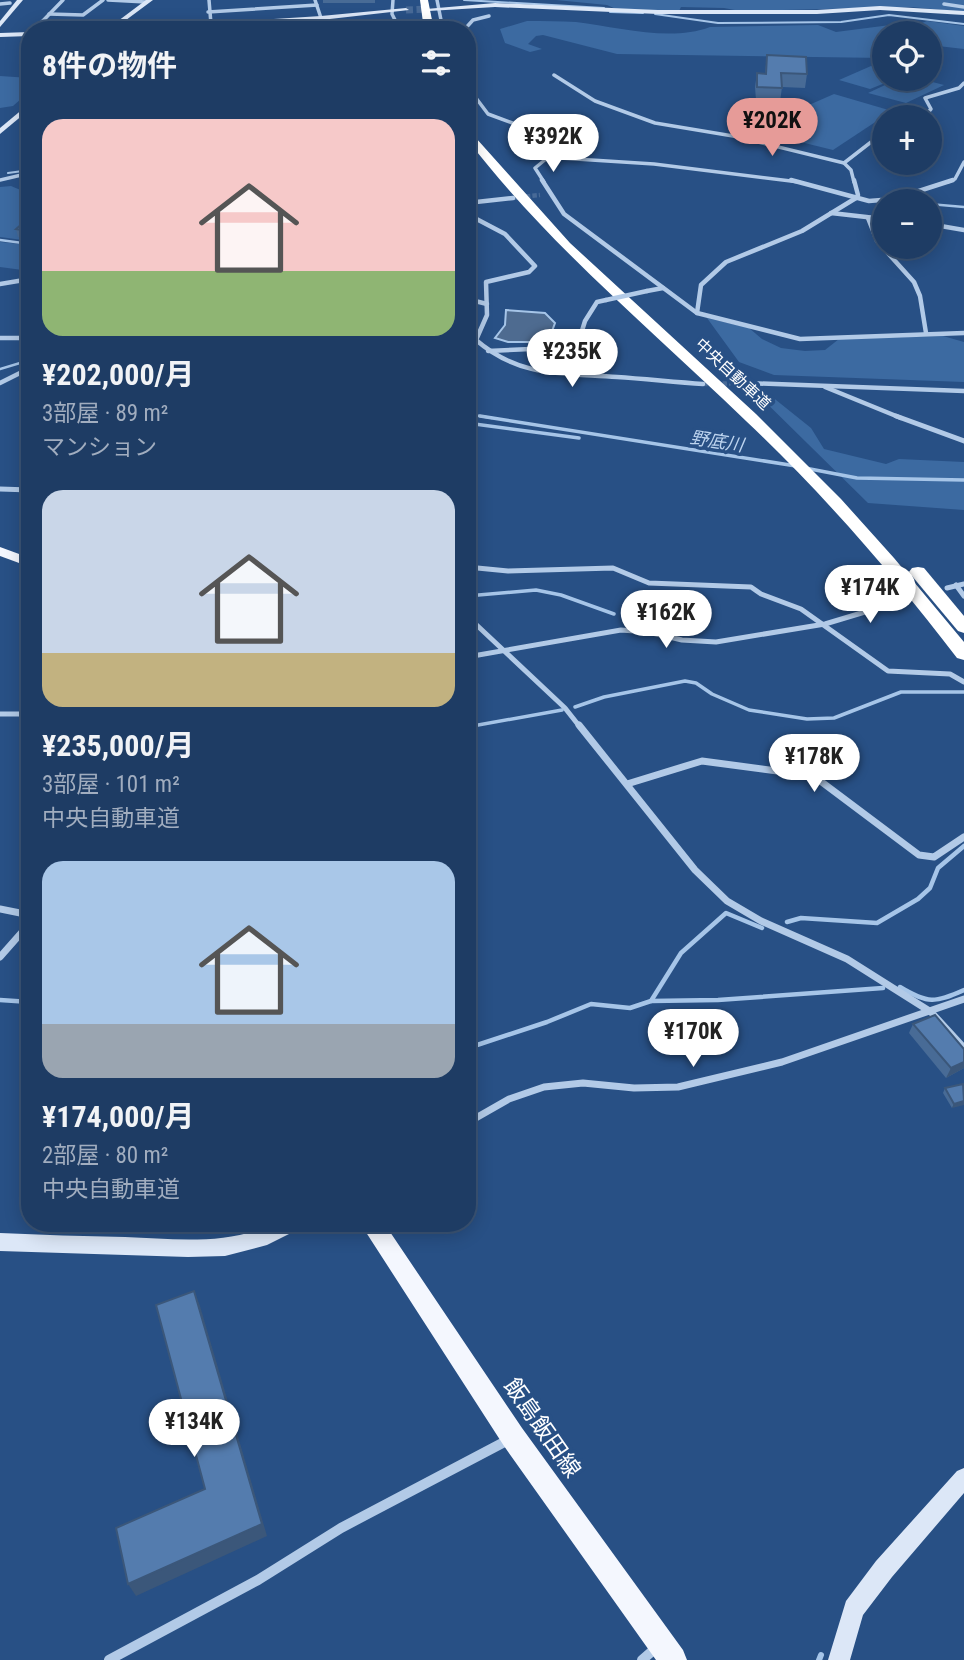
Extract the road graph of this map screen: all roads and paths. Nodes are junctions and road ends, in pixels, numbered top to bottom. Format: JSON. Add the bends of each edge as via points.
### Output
{"nodes":[{"id":1,"x":20,"y":0,"type":"edge"},
{"id":2,"x":63,"y":0,"type":"edge"},
{"id":3,"x":105,"y":0,"type":"edge"},
{"id":4,"x":158,"y":0,"type":"edge"},
{"id":5,"x":209,"y":0,"type":"edge"},
{"id":6,"x":315,"y":0,"type":"edge"},
{"id":7,"x":393,"y":0,"type":"edge"},
{"id":8,"x":414,"y":0,"type":"edge"},
{"id":9,"x":148,"y":1,"type":"edge"},
{"id":10,"x":12,"y":2,"type":"edge"},
{"id":11,"x":0,"y":4,"type":"edge"},
{"id":12,"x":426,"y":4,"type":"tunnel mouth"},
{"id":13,"x":438,"y":4,"type":"edge"},
{"id":14,"x":944,"y":4,"type":"dead end"},
{"id":15,"x":317,"y":5,"type":"junction"},
{"id":16,"x":964,"y":7,"type":"edge"},
{"id":17,"x":406,"y":10,"type":"tunnel mouth"},
{"id":18,"x":392,"y":11,"type":"junction"},
{"id":19,"x":208,"y":12,"type":"junction"},
{"id":20,"x":964,"y":13,"type":"edge"},
{"id":21,"x":49,"y":14,"type":"junction"},
{"id":22,"x":0,"y":16,"type":"edge"},
{"id":23,"x":489,"y":16,"type":"dead end"},
{"id":24,"x":321,"y":18,"type":"junction"},
{"id":25,"x":42,"y":21,"type":"edge"},
{"id":26,"x":126,"y":21,"type":"edge"},
{"id":27,"x":128,"y":21,"type":"edge"},
{"id":28,"x":210,"y":21,"type":"edge"},
{"id":29,"x":266,"y":21,"type":"edge"},
{"id":30,"x":396,"y":21,"type":"edge"},
{"id":31,"x":417,"y":21,"type":"edge"},
{"id":32,"x":472,"y":21,"type":"edge"},
{"id":33,"x":0,"y":25,"type":"edge"},
{"id":34,"x":21,"y":32,"type":"edge"},
{"id":35,"x":0,"y":33,"type":"edge"},
{"id":36,"x":554,"y":75,"type":"dead end"},
{"id":37,"x":964,"y":83,"type":"edge"},
{"id":38,"x":476,"y":98,"type":"edge"},
{"id":39,"x":929,"y":105,"type":"edge"},
{"id":40,"x":21,"y":112,"type":"edge"},
{"id":41,"x":21,"y":122,"type":"edge"},
{"id":42,"x":476,"y":126,"type":"edge"},
{"id":43,"x":1,"y":130,"type":"edge"},
{"id":44,"x":0,"y":141,"type":"edge"},
{"id":45,"x":872,"y":141,"type":"edge"},
{"id":46,"x":476,"y":142,"type":"edge"},
{"id":47,"x":560,"y":158,"type":"junction"},
{"id":48,"x":964,"y":162,"type":"edge"},
{"id":49,"x":844,"y":163,"type":"junction"},
{"id":50,"x":21,"y":175,"type":"edge"},
{"id":51,"x":0,"y":180,"type":"edge"},
{"id":52,"x":549,"y":191,"type":"junction"},
{"id":53,"x":540,"y":194,"type":"tunnel mouth"},
{"id":54,"x":513,"y":198,"type":"tunnel mouth"},
{"id":55,"x":856,"y":198,"type":"junction"},
{"id":56,"x":476,"y":202,"type":"edge"},
{"id":57,"x":830,"y":213,"type":"junction"},
{"id":58,"x":868,"y":218,"type":"junction"},
{"id":59,"x":872,"y":218,"type":"edge"},
{"id":60,"x":476,"y":219,"type":"edge"},
{"id":61,"x":942,"y":226,"type":"edge"},
{"id":62,"x":964,"y":230,"type":"edge"},
{"id":63,"x":21,"y":280,"type":"edge"},
{"id":64,"x":0,"y":284,"type":"edge"},
{"id":65,"x":663,"y":288,"type":"junction"},
{"id":66,"x":476,"y":301,"type":"edge"},
{"id":67,"x":488,"y":304,"type":"junction"},
{"id":68,"x":697,"y":313,"type":"junction"},
{"id":69,"x":926,"y":333,"type":"junction"},
{"id":70,"x":964,"y":333,"type":"edge"},
{"id":71,"x":0,"y":338,"type":"edge"},
{"id":72,"x":21,"y":338,"type":"edge"},
{"id":73,"x":476,"y":338,"type":"edge"},
{"id":74,"x":476,"y":341,"type":"edge"},
{"id":75,"x":488,"y":352,"type":"junction"},
{"id":76,"x":21,"y":372,"type":"edge"},
{"id":77,"x":0,"y":383,"type":"edge"},
{"id":78,"x":746,"y":383,"type":"tunnel mouth"},
{"id":79,"x":703,"y":384,"type":"tunnel mouth"},
{"id":80,"x":821,"y":385,"type":"junction"},
{"id":81,"x":964,"y":391,"type":"edge"},
{"id":82,"x":964,"y":440,"type":"edge"},
{"id":83,"x":0,"y":489,"type":"edge"},
{"id":84,"x":21,"y":490,"type":"edge"},
{"id":85,"x":0,"y":551,"type":"edge"},
{"id":86,"x":21,"y":559,"type":"edge"},
{"id":87,"x":476,"y":568,"type":"edge"},
{"id":88,"x":960,"y":585,"type":"edge"},
{"id":89,"x":947,"y":588,"type":"dead end"},
{"id":90,"x":964,"y":596,"type":"edge"},
{"id":91,"x":908,"y":600,"type":"dead end"},
{"id":92,"x":476,"y":624,"type":"edge"},
{"id":93,"x":825,"y":624,"type":"junction"},
{"id":94,"x":964,"y":627,"type":"edge"},
{"id":95,"x":503,"y":650,"type":"junction"},
{"id":96,"x":964,"y":654,"type":"edge"},
{"id":97,"x":476,"y":655,"type":"edge"},
{"id":98,"x":964,"y":681,"type":"edge"},
{"id":99,"x":21,"y":713,"type":"edge"},
{"id":100,"x":0,"y":714,"type":"edge"},
{"id":101,"x":627,"y":784,"type":"junction"},
{"id":102,"x":964,"y":837,"type":"edge"},
{"id":103,"x":0,"y":909,"type":"edge"},
{"id":104,"x":21,"y":913,"type":"edge"},
{"id":105,"x":21,"y":933,"type":"edge"},
{"id":106,"x":0,"y":957,"type":"edge"},
{"id":107,"x":964,"y":999,"type":"edge"},
{"id":108,"x":931,"y":1012,"type":"junction"},
{"id":109,"x":964,"y":1048,"type":"edge"},
{"id":110,"x":476,"y":1118,"type":"edge"},
{"id":111,"x":275,"y":1232,"type":"edge"},
{"id":112,"x":377,"y":1232,"type":"edge"},
{"id":113,"x":0,"y":1242,"type":"edge"},
{"id":114,"x":513,"y":1437,"type":"junction"},
{"id":115,"x":964,"y":1478,"type":"edge"},
{"id":116,"x":667,"y":1652,"type":"edge"},
{"id":117,"x":109,"y":1660,"type":"edge"},
{"id":118,"x":642,"y":1660,"type":"edge"},
{"id":119,"x":839,"y":1660,"type":"edge"}],
"edges":[{"from":1,"to":33,"type":"street"},
{"from":2,"to":21,"type":"street"},
{"from":3,"to":9,"type":"street"},
{"from":3,"to":21,"type":"street","via":[[83,15]]},
{"from":4,"to":27,"type":"street"},
{"from":5,"to":19,"type":"street"},
{"from":6,"to":15,"type":"street"},
{"from":7,"to":18,"type":"street"},
{"from":8,"to":31,"type":"highway"},
{"from":9,"to":26,"type":"street"},
{"from":10,"to":11,"type":"street"},
{"from":10,"to":22,"type":"street"},
{"from":12,"to":13,"type":"street"},
{"from":13,"to":20,"type":"street","via":[[713,13],[905,8]]},
{"from":14,"to":16,"type":"street"},
{"from":15,"to":19,"type":"street"},
{"from":15,"to":24,"type":"street"},
{"from":17,"to":18,"type":"street"},
{"from":18,"to":24,"type":"street"},
{"from":18,"to":30,"type":"street"},
{"from":19,"to":28,"type":"street"},
{"from":21,"to":25,"type":"street"},
{"from":23,"to":32,"type":"street"},
{"from":24,"to":29,"type":"street"},
{"from":34,"to":35,"type":"street"},
{"from":36,"to":49,"type":"street","via":[[595,101],[655,123]]},
{"from":37,"to":39,"type":"street","via":[[925,98]]},
{"from":38,"to":47,"type":"street","via":[[488,114],[529,129]]},
{"from":40,"to":43,"type":"street"},
{"from":41,"to":44,"type":"street"},
{"from":42,"to":94,"type":"highway","name":"中央自動車道","via":[[554,220],[841,487]]},
{"from":45,"to":49,"type":"street"},
{"from":46,"to":96,"type":"highway","name":"中央自動車道","via":[[522,200],[788,453],[867,535]]},
{"from":47,"to":52,"type":"street","via":[[546,159],[535,168]]},
{"from":47,"to":55,"type":"street","via":[[793,180]]},
{"from":48,"to":55,"type":"street","via":[[955,178],[947,182],[894,199]]},
{"from":49,"to":55,"type":"street","via":[[851,170]]},
{"from":50,"to":51,"type":"street"},
{"from":52,"to":53,"type":"street"},
{"from":52,"to":65,"type":"street","via":[[564,214]]},
{"from":54,"to":56,"type":"street"},
{"from":55,"to":57,"type":"street"},
{"from":57,"to":58,"type":"street"},
{"from":57,"to":68,"type":"street","via":[[802,231],[726,262],[701,285]]},
{"from":58,"to":59,"type":"street"},
{"from":58,"to":69,"type":"street","via":[[877,241],[914,282]]},
{"from":60,"to":67,"type":"street","via":[[505,234],[535,266],[529,272],[486,282]]},
{"from":61,"to":62,"type":"street"},
{"from":63,"to":64,"type":"street"},
{"from":65,"to":68,"type":"street"},
{"from":65,"to":75,"type":"street","bridge":true,"via":[[597,302],[577,347]]},
{"from":66,"to":67,"type":"street"},
{"from":67,"to":73,"type":"street"},
{"from":68,"to":69,"type":"street","via":[[800,339]]},
{"from":69,"to":70,"type":"street"},
{"from":71,"to":72,"type":"street"},
{"from":74,"to":75,"type":"street"},
{"from":75,"to":79,"type":"street","via":[[516,367],[563,376]]},
{"from":76,"to":77,"type":"street"},
{"from":78,"to":80,"type":"street"},
{"from":80,"to":81,"type":"street"},
{"from":80,"to":82,"type":"street"},
{"from":83,"to":84,"type":"street"},
{"from":85,"to":86,"type":"main road"},
{"from":87,"to":93,"type":"street","via":[[612,568],[649,583],[751,587]]},
{"from":88,"to":89,"type":"street"},
{"from":88,"to":90,"type":"street"},
{"from":91,"to":93,"type":"street"},
{"from":92,"to":95,"type":"street"},
{"from":93,"to":95,"type":"street","via":[[716,642],[621,629]]},
{"from":93,"to":98,"type":"street","via":[[888,671],[953,673]]},
{"from":95,"to":97,"type":"street"},
{"from":95,"to":101,"type":"street","via":[[565,708]]},
{"from":99,"to":100,"type":"street"},
{"from":101,"to":102,"type":"street","via":[[702,761],[752,765],[819,780],[919,855],[934,857]]},
{"from":101,"to":108,"type":"street","via":[[695,870],[727,901],[847,959]]},
{"from":103,"to":104,"type":"street"},
{"from":105,"to":106,"type":"street"},
{"from":107,"to":108,"type":"street"},
{"from":108,"to":109,"type":"street"},
{"from":108,"to":110,"type":"street","via":[[782,1062],[678,1087],[583,1083],[544,1087],[509,1099]]},
{"from":111,"to":113,"type":"street","via":[[225,1247]]},
{"from":112,"to":114,"type":"main road","name":"飯島飯田線"},
{"from":114,"to":116,"type":"main road","name":"飯島飯田線"},
{"from":114,"to":117,"type":"street"},
{"from":115,"to":119,"type":"street","via":[[854,1609]]},
{"from":116,"to":118,"type":"street"}]}
